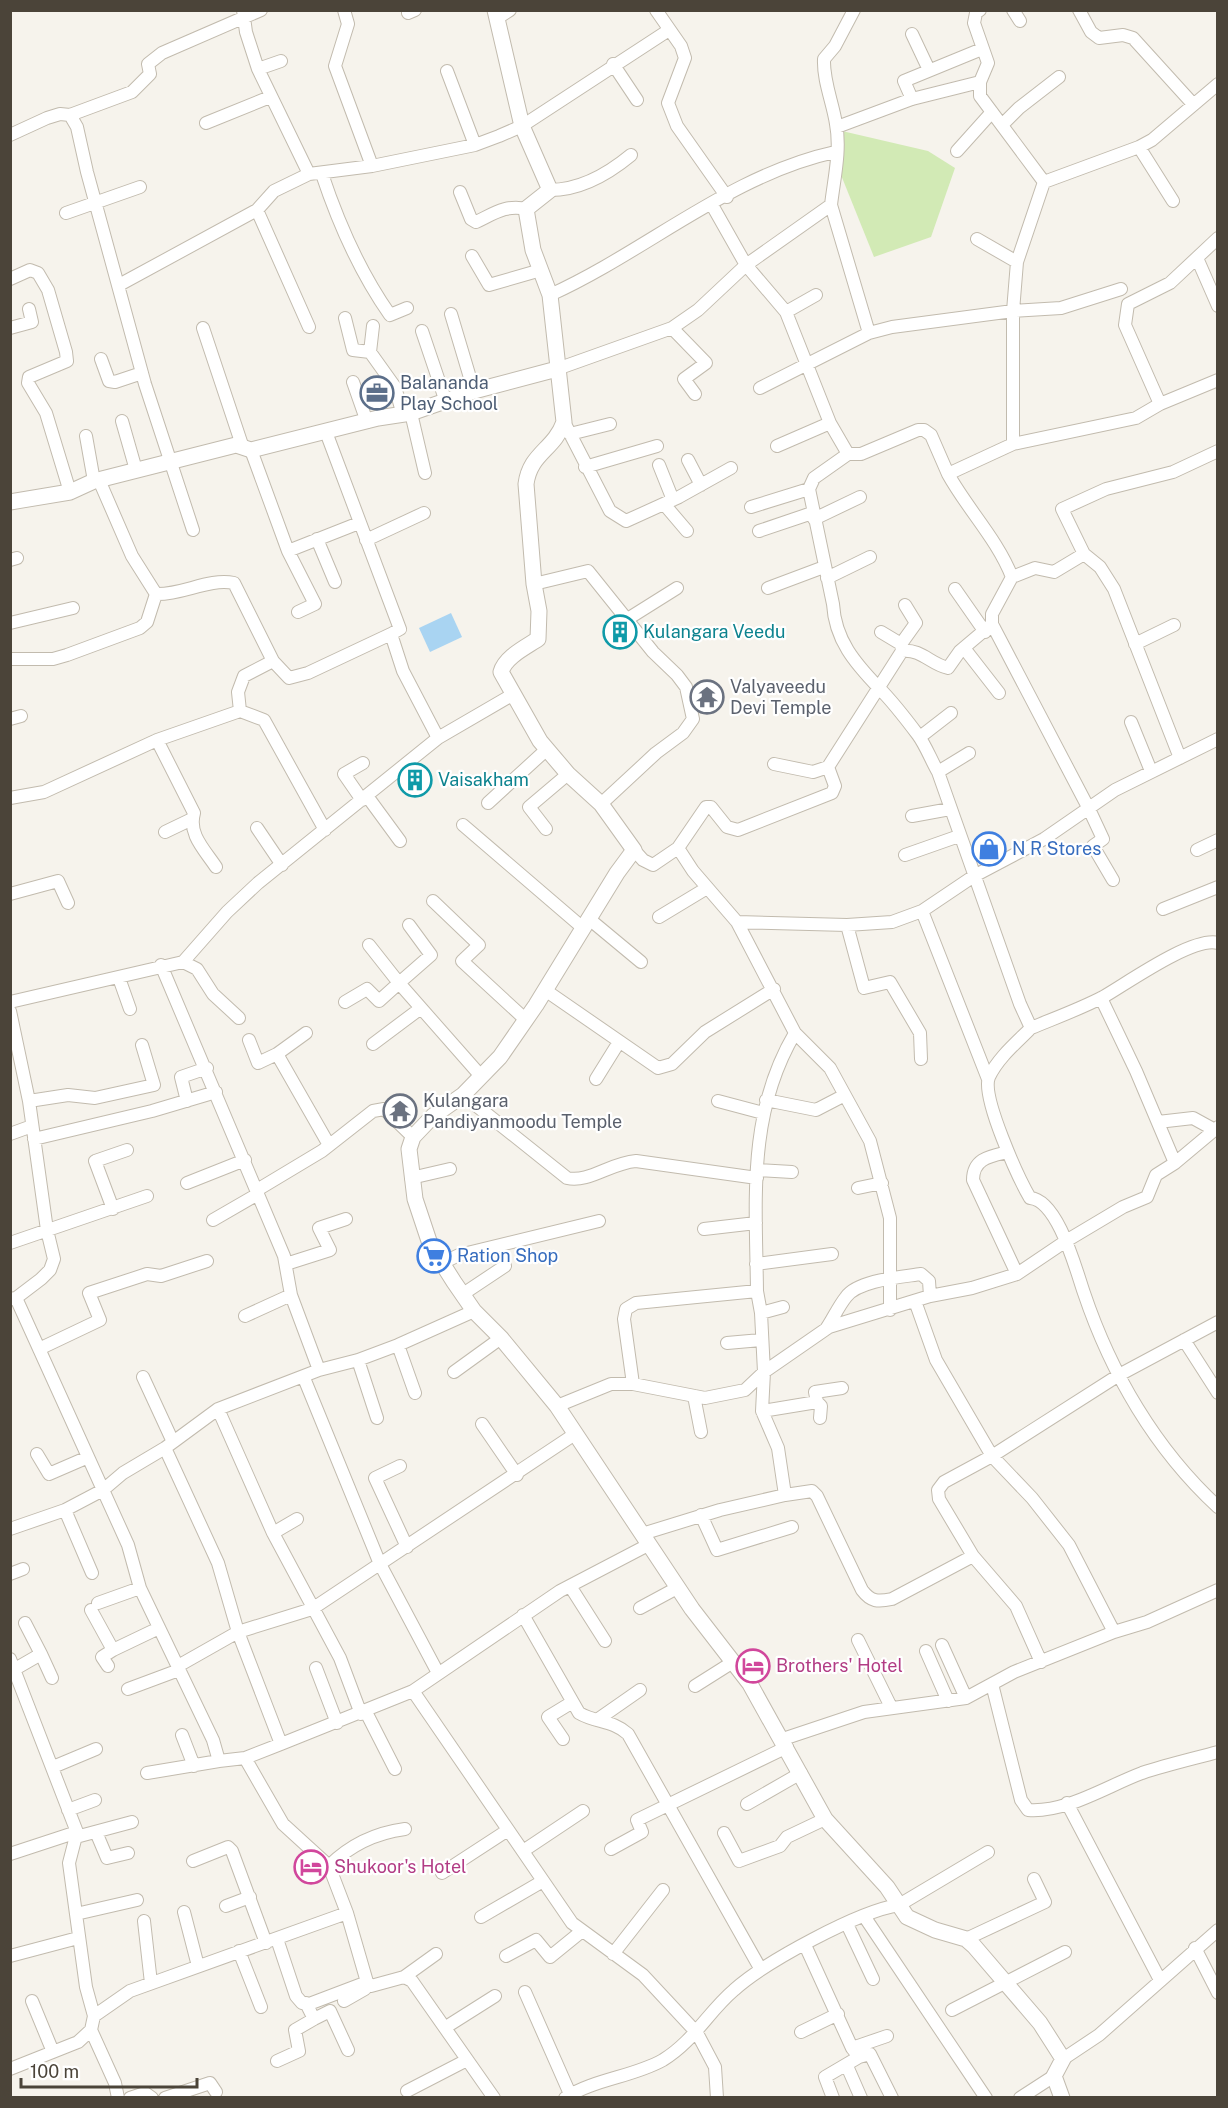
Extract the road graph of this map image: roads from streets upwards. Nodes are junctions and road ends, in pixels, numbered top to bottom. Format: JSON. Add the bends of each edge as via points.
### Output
{"nodes":[{"id":1,"x":261,"y":10,"type":"edge"},
{"id":2,"x":344,"y":10,"type":"edge"},
{"id":3,"x":510,"y":10,"type":"edge"},
{"id":4,"x":854,"y":10,"type":"edge"},
{"id":5,"x":965,"y":10,"type":"edge"},
{"id":6,"x":980,"y":10,"type":"edge"},
{"id":7,"x":1079,"y":10,"type":"edge"},
{"id":8,"x":659,"y":12,"type":"edge"},
{"id":9,"x":244,"y":14,"type":"edge"},
{"id":10,"x":495,"y":15,"type":"edge"},
{"id":11,"x":974,"y":23,"type":"junction"},
{"id":12,"x":669,"y":30,"type":"junction"},
{"id":13,"x":912,"y":34,"type":"dead end"},
{"id":14,"x":982,"y":49,"type":"junction"},
{"id":15,"x":281,"y":61,"type":"dead end"},
{"id":16,"x":613,"y":64,"type":"junction"},
{"id":17,"x":258,"y":69,"type":"junction"},
{"id":18,"x":447,"y":70,"type":"dead end"},
{"id":19,"x":928,"y":70,"type":"junction"},
{"id":20,"x":1059,"y":77,"type":"dead end"},
{"id":21,"x":980,"y":82,"type":"junction"},
{"id":22,"x":1218,"y":84,"type":"edge"},
{"id":23,"x":270,"y":97,"type":"junction"},
{"id":24,"x":912,"y":99,"type":"junction"},
{"id":25,"x":637,"y":100,"type":"dead end"},
{"id":26,"x":1192,"y":104,"type":"junction"},
{"id":27,"x":992,"y":112,"type":"junction"},
{"id":28,"x":70,"y":115,"type":"junction"},
{"id":29,"x":206,"y":123,"type":"dead end"},
{"id":30,"x":1002,"y":125,"type":"junction"},
{"id":31,"x":522,"y":126,"type":"junction"},
{"id":32,"x":837,"y":127,"type":"junction"},
{"id":33,"x":10,"y":135,"type":"edge"},
{"id":34,"x":475,"y":146,"type":"junction"},
{"id":35,"x":1139,"y":147,"type":"junction"},
{"id":36,"x":957,"y":151,"type":"dead end"},
{"id":37,"x":836,"y":152,"type":"junction"},
{"id":38,"x":631,"y":155,"type":"dead end"},
{"id":39,"x":372,"y":166,"type":"junction"},
{"id":40,"x":309,"y":174,"type":"junction"},
{"id":41,"x":322,"y":174,"type":"junction"},
{"id":42,"x":1044,"y":182,"type":"junction"},
{"id":43,"x":140,"y":187,"type":"dead end"},
{"id":44,"x":550,"y":190,"type":"junction"},
{"id":45,"x":459,"y":192,"type":"dead end"},
{"id":46,"x":726,"y":197,"type":"junction"},
{"id":47,"x":1173,"y":201,"type":"dead end"},
{"id":48,"x":95,"y":203,"type":"junction"},
{"id":49,"x":712,"y":205,"type":"junction"},
{"id":50,"x":831,"y":205,"type":"junction"},
{"id":51,"x":526,"y":209,"type":"junction"},
{"id":52,"x":257,"y":210,"type":"junction"},
{"id":53,"x":66,"y":213,"type":"dead end"},
{"id":54,"x":1218,"y":238,"type":"edge"},
{"id":55,"x":977,"y":239,"type":"dead end"},
{"id":56,"x":472,"y":256,"type":"dead end"},
{"id":57,"x":1197,"y":258,"type":"junction"},
{"id":58,"x":1017,"y":262,"type":"junction"},
{"id":59,"x":746,"y":264,"type":"junction"},
{"id":60,"x":541,"y":270,"type":"junction"},
{"id":61,"x":10,"y":279,"type":"edge"},
{"id":62,"x":119,"y":285,"type":"junction"},
{"id":63,"x":1121,"y":289,"type":"dead end"},
{"id":64,"x":550,"y":295,"type":"junction"},
{"id":65,"x":816,"y":295,"type":"dead end"},
{"id":66,"x":1218,"y":306,"type":"edge"},
{"id":67,"x":406,"y":308,"type":"dead end"},
{"id":68,"x":29,"y":309,"type":"dead end"},
{"id":69,"x":1013,"y":311,"type":"junction"},
{"id":70,"x":786,"y":312,"type":"junction"},
{"id":71,"x":451,"y":314,"type":"dead end"},
{"id":72,"x":345,"y":318,"type":"dead end"},
{"id":73,"x":374,"y":326,"type":"dead end"},
{"id":74,"x":309,"y":327,"type":"dead end"},
{"id":75,"x":10,"y":328,"type":"edge"},
{"id":76,"x":203,"y":328,"type":"dead end"},
{"id":77,"x":672,"y":328,"type":"junction"},
{"id":78,"x":422,"y":331,"type":"dead end"},
{"id":79,"x":869,"y":333,"type":"junction"},
{"id":80,"x":370,"y":352,"type":"junction"},
{"id":81,"x":101,"y":359,"type":"dead end"},
{"id":82,"x":807,"y":363,"type":"junction"},
{"id":83,"x":557,"y":369,"type":"junction"},
{"id":84,"x":142,"y":373,"type":"junction"},
{"id":85,"x":1218,"y":380,"type":"edge"},
{"id":86,"x":353,"y":382,"type":"dead end"},
{"id":87,"x":760,"y":388,"type":"dead end"},
{"id":88,"x":474,"y":391,"type":"junction"},
{"id":89,"x":695,"y":394,"type":"dead end"},
{"id":90,"x":446,"y":402,"type":"junction"},
{"id":91,"x":1160,"y":404,"type":"junction"},
{"id":92,"x":407,"y":414,"type":"junction"},
{"id":93,"x":122,"y":421,"type":"dead end"},
{"id":94,"x":367,"y":422,"type":"junction"},
{"id":95,"x":610,"y":423,"type":"dead end"},
{"id":96,"x":830,"y":423,"type":"junction"},
{"id":97,"x":567,"y":428,"type":"junction"},
{"id":98,"x":326,"y":432,"type":"junction"},
{"id":99,"x":86,"y":436,"type":"dead end"},
{"id":100,"x":1013,"y":444,"type":"junction"},
{"id":101,"x":657,"y":446,"type":"dead end"},
{"id":102,"x":777,"y":446,"type":"dead end"},
{"id":103,"x":246,"y":448,"type":"junction"},
{"id":104,"x":1218,"y":451,"type":"edge"},
{"id":105,"x":848,"y":454,"type":"junction"},
{"id":106,"x":688,"y":460,"type":"dead end"},
{"id":107,"x":172,"y":462,"type":"junction"},
{"id":108,"x":659,"y":465,"type":"dead end"},
{"id":109,"x":585,"y":466,"type":"junction"},
{"id":110,"x":731,"y":468,"type":"dead end"},
{"id":111,"x":136,"y":470,"type":"junction"},
{"id":112,"x":425,"y":473,"type":"dead end"},
{"id":113,"x":948,"y":474,"type":"junction"},
{"id":114,"x":96,"y":481,"type":"junction"},
{"id":115,"x":701,"y":485,"type":"junction"},
{"id":116,"x":809,"y":489,"type":"junction"},
{"id":117,"x":70,"y":492,"type":"junction"},
{"id":118,"x":860,"y":497,"type":"dead end"},
{"id":119,"x":10,"y":502,"type":"edge"},
{"id":120,"x":668,"y":502,"type":"junction"},
{"id":121,"x":751,"y":507,"type":"dead end"},
{"id":122,"x":424,"y":513,"type":"dead end"},
{"id":123,"x":813,"y":516,"type":"junction"},
{"id":124,"x":360,"y":523,"type":"junction"},
{"id":125,"x":193,"y":530,"type":"dead end"},
{"id":126,"x":687,"y":531,"type":"dead end"},
{"id":127,"x":759,"y":531,"type":"dead end"},
{"id":128,"x":316,"y":539,"type":"junction"},
{"id":129,"x":366,"y":540,"type":"junction"},
{"id":130,"x":288,"y":551,"type":"junction"},
{"id":131,"x":1084,"y":554,"type":"junction"},
{"id":132,"x":870,"y":557,"type":"dead end"},
{"id":133,"x":826,"y":573,"type":"junction"},
{"id":134,"x":1012,"y":577,"type":"junction"},
{"id":135,"x":336,"y":582,"type":"dead end"},
{"id":136,"x":534,"y":584,"type":"junction"},
{"id":137,"x":677,"y":588,"type":"dead end"},
{"id":138,"x":768,"y":588,"type":"dead end"},
{"id":139,"x":955,"y":589,"type":"dead end"},
{"id":140,"x":156,"y":594,"type":"junction"},
{"id":141,"x":905,"y":605,"type":"dead end"},
{"id":142,"x":73,"y":608,"type":"dead end"},
{"id":143,"x":298,"y":612,"type":"dead end"},
{"id":144,"x":626,"y":620,"type":"junction"},
{"id":145,"x":10,"y":623,"type":"edge"},
{"id":146,"x":1174,"y":625,"type":"dead end"},
{"id":147,"x":989,"y":628,"type":"junction"},
{"id":148,"x":881,"y":633,"type":"dead end"},
{"id":149,"x":391,"y":634,"type":"junction"},
{"id":150,"x":1136,"y":644,"type":"junction"},
{"id":151,"x":901,"y":647,"type":"junction"},
{"id":152,"x":964,"y":648,"type":"junction"},
{"id":153,"x":10,"y":659,"type":"edge"},
{"id":154,"x":273,"y":661,"type":"junction"},
{"id":155,"x":880,"y":689,"type":"junction"},
{"id":156,"x":999,"y":693,"type":"dead end"},
{"id":157,"x":512,"y":695,"type":"junction"},
{"id":158,"x":240,"y":711,"type":"junction"},
{"id":159,"x":951,"y":713,"type":"dead end"},
{"id":160,"x":1131,"y":722,"type":"dead end"},
{"id":161,"x":920,"y":737,"type":"junction"},
{"id":162,"x":438,"y":738,"type":"junction"},
{"id":163,"x":1218,"y":739,"type":"edge"},
{"id":164,"x":157,"y":740,"type":"junction"},
{"id":165,"x":546,"y":750,"type":"junction"},
{"id":166,"x":969,"y":753,"type":"dead end"},
{"id":167,"x":1179,"y":758,"type":"junction"},
{"id":168,"x":363,"y":763,"type":"dead end"},
{"id":169,"x":774,"y":764,"type":"dead end"},
{"id":170,"x":828,"y":767,"type":"junction"},
{"id":171,"x":1151,"y":771,"type":"junction"},
{"id":172,"x":938,"y":772,"type":"junction"},
{"id":173,"x":568,"y":774,"type":"junction"},
{"id":174,"x":10,"y":798,"type":"edge"},
{"id":175,"x":364,"y":798,"type":"junction"},
{"id":176,"x":488,"y":803,"type":"dead end"},
{"id":177,"x":601,"y":804,"type":"junction"},
{"id":178,"x":1089,"y":808,"type":"junction"},
{"id":179,"x":950,"y":809,"type":"junction"},
{"id":180,"x":912,"y":816,"type":"dead end"},
{"id":181,"x":192,"y":819,"type":"junction"},
{"id":182,"x":463,"y":825,"type":"dead end"},
{"id":183,"x":257,"y":828,"type":"dead end"},
{"id":184,"x":546,"y":829,"type":"dead end"},
{"id":185,"x":325,"y":830,"type":"junction"},
{"id":186,"x":165,"y":832,"type":"dead end"},
{"id":187,"x":959,"y":836,"type":"junction"},
{"id":188,"x":1218,"y":840,"type":"edge"},
{"id":189,"x":400,"y":841,"type":"dead end"},
{"id":190,"x":678,"y":848,"type":"junction"},
{"id":191,"x":634,"y":850,"type":"junction"},
{"id":192,"x":1197,"y":850,"type":"dead end"},
{"id":193,"x":905,"y":855,"type":"dead end"},
{"id":194,"x":282,"y":865,"type":"junction"},
{"id":195,"x":216,"y":867,"type":"dead end"},
{"id":196,"x":974,"y":876,"type":"junction"},
{"id":197,"x":1113,"y":880,"type":"dead end"},
{"id":198,"x":1218,"y":887,"type":"edge"},
{"id":199,"x":707,"y":888,"type":"junction"},
{"id":200,"x":10,"y":894,"type":"edge"},
{"id":201,"x":433,"y":902,"type":"dead end"},
{"id":202,"x":68,"y":903,"type":"dead end"},
{"id":203,"x":1163,"y":909,"type":"dead end"},
{"id":204,"x":922,"y":911,"type":"junction"},
{"id":205,"x":659,"y":917,"type":"dead end"},
{"id":206,"x":737,"y":922,"type":"junction"},
{"id":207,"x":585,"y":923,"type":"junction"},
{"id":208,"x":409,"y":925,"type":"dead end"},
{"id":209,"x":847,"y":925,"type":"junction"},
{"id":210,"x":1218,"y":943,"type":"edge"},
{"id":211,"x":369,"y":945,"type":"dead end"},
{"id":212,"x":183,"y":962,"type":"junction"},
{"id":213,"x":641,"y":962,"type":"dead end"},
{"id":214,"x":161,"y":965,"type":"junction"},
{"id":215,"x":119,"y":978,"type":"junction"},
{"id":216,"x":399,"y":983,"type":"junction"},
{"id":217,"x":774,"y":989,"type":"junction"},
{"id":218,"x":545,"y":990,"type":"junction"},
{"id":219,"x":1101,"y":998,"type":"junction"},
{"id":220,"x":10,"y":1002,"type":"edge"},
{"id":221,"x":345,"y":1002,"type":"dead end"},
{"id":222,"x":421,"y":1008,"type":"junction"},
{"id":223,"x":130,"y":1009,"type":"dead end"},
{"id":224,"x":10,"y":1011,"type":"edge"},
{"id":225,"x":239,"y":1018,"type":"dead end"},
{"id":226,"x":526,"y":1020,"type":"junction"},
{"id":227,"x":1031,"y":1028,"type":"junction"},
{"id":228,"x":306,"y":1033,"type":"dead end"},
{"id":229,"x":795,"y":1033,"type":"junction"},
{"id":230,"x":249,"y":1040,"type":"dead end"},
{"id":231,"x":619,"y":1042,"type":"junction"},
{"id":232,"x":373,"y":1044,"type":"dead end"},
{"id":233,"x":142,"y":1045,"type":"dead end"},
{"id":234,"x":277,"y":1054,"type":"junction"},
{"id":235,"x":921,"y":1059,"type":"dead end"},
{"id":236,"x":207,"y":1068,"type":"junction"},
{"id":237,"x":480,"y":1075,"type":"junction"},
{"id":238,"x":596,"y":1079,"type":"dead end"},
{"id":239,"x":988,"y":1079,"type":"junction"},
{"id":240,"x":216,"y":1092,"type":"junction"},
{"id":241,"x":463,"y":1095,"type":"junction"},
{"id":242,"x":843,"y":1096,"type":"junction"},
{"id":243,"x":766,"y":1100,"type":"junction"},
{"id":244,"x":29,"y":1101,"type":"junction"},
{"id":245,"x":187,"y":1101,"type":"junction"},
{"id":246,"x":718,"y":1101,"type":"dead end"},
{"id":247,"x":763,"y":1113,"type":"junction"},
{"id":248,"x":1158,"y":1122,"type":"junction"},
{"id":249,"x":32,"y":1125,"type":"junction"},
{"id":250,"x":1215,"y":1128,"type":"edge"},
{"id":251,"x":10,"y":1134,"type":"edge"},
{"id":252,"x":413,"y":1137,"type":"junction"},
{"id":253,"x":34,"y":1139,"type":"junction"},
{"id":254,"x":329,"y":1145,"type":"junction"},
{"id":255,"x":127,"y":1150,"type":"dead end"},
{"id":256,"x":1008,"y":1152,"type":"junction"},
{"id":257,"x":244,"y":1160,"type":"junction"},
{"id":258,"x":1175,"y":1163,"type":"junction"},
{"id":259,"x":450,"y":1169,"type":"dead end"},
{"id":260,"x":792,"y":1172,"type":"dead end"},
{"id":261,"x":757,"y":1174,"type":"junction"},
{"id":262,"x":411,"y":1178,"type":"junction"},
{"id":263,"x":187,"y":1183,"type":"dead end"},
{"id":264,"x":882,"y":1183,"type":"junction"},
{"id":265,"x":858,"y":1188,"type":"dead end"},
{"id":266,"x":257,"y":1192,"type":"junction"},
{"id":267,"x":147,"y":1196,"type":"dead end"},
{"id":268,"x":113,"y":1209,"type":"junction"},
{"id":269,"x":346,"y":1219,"type":"dead end"},
{"id":270,"x":213,"y":1220,"type":"dead end"},
{"id":271,"x":599,"y":1221,"type":"dead end"},
{"id":272,"x":756,"y":1223,"type":"junction"},
{"id":273,"x":704,"y":1229,"type":"dead end"},
{"id":274,"x":47,"y":1230,"type":"junction"},
{"id":275,"x":1066,"y":1241,"type":"junction"},
{"id":276,"x":10,"y":1243,"type":"edge"},
{"id":277,"x":832,"y":1254,"type":"dead end"},
{"id":278,"x":207,"y":1261,"type":"dead end"},
{"id":279,"x":442,"y":1263,"type":"junction"},
{"id":280,"x":286,"y":1264,"type":"junction"},
{"id":281,"x":756,"y":1264,"type":"junction"},
{"id":282,"x":505,"y":1266,"type":"dead end"},
{"id":283,"x":1017,"y":1274,"type":"junction"},
{"id":284,"x":891,"y":1278,"type":"junction"},
{"id":285,"x":757,"y":1291,"type":"junction"},
{"id":286,"x":463,"y":1294,"type":"junction"},
{"id":287,"x":291,"y":1295,"type":"junction"},
{"id":288,"x":930,"y":1296,"type":"junction"},
{"id":289,"x":13,"y":1299,"type":"edge"},
{"id":290,"x":915,"y":1301,"type":"junction"},
{"id":291,"x":783,"y":1307,"type":"dead end"},
{"id":292,"x":890,"y":1310,"type":"junction"},
{"id":293,"x":474,"y":1311,"type":"junction"},
{"id":294,"x":761,"y":1313,"type":"junction"},
{"id":295,"x":244,"y":1317,"type":"dead end"},
{"id":296,"x":1218,"y":1322,"type":"edge"},
{"id":297,"x":826,"y":1329,"type":"junction"},
{"id":298,"x":501,"y":1338,"type":"junction"},
{"id":299,"x":761,"y":1340,"type":"junction"},
{"id":300,"x":1184,"y":1340,"type":"junction"},
{"id":301,"x":727,"y":1343,"type":"dead end"},
{"id":302,"x":398,"y":1345,"type":"junction"},
{"id":303,"x":39,"y":1349,"type":"junction"},
{"id":304,"x":358,"y":1360,"type":"junction"},
{"id":305,"x":319,"y":1370,"type":"junction"},
{"id":306,"x":454,"y":1372,"type":"dead end"},
{"id":307,"x":764,"y":1372,"type":"junction"},
{"id":308,"x":1119,"y":1376,"type":"junction"},
{"id":309,"x":143,"y":1377,"type":"dead end"},
{"id":310,"x":304,"y":1378,"type":"junction"},
{"id":311,"x":633,"y":1384,"type":"junction"},
{"id":312,"x":842,"y":1388,"type":"dead end"},
{"id":313,"x":415,"y":1393,"type":"dead end"},
{"id":314,"x":1218,"y":1393,"type":"edge"},
{"id":315,"x":694,"y":1396,"type":"junction"},
{"id":316,"x":817,"y":1402,"type":"junction"},
{"id":317,"x":557,"y":1406,"type":"junction"},
{"id":318,"x":218,"y":1409,"type":"junction"},
{"id":319,"x":762,"y":1411,"type":"junction"},
{"id":320,"x":377,"y":1418,"type":"dead end"},
{"id":321,"x":820,"y":1418,"type":"dead end"},
{"id":322,"x":482,"y":1424,"type":"dead end"},
{"id":323,"x":701,"y":1431,"type":"dead end"},
{"id":324,"x":575,"y":1434,"type":"junction"},
{"id":325,"x":169,"y":1445,"type":"junction"},
{"id":326,"x":37,"y":1454,"type":"dead end"},
{"id":327,"x":992,"y":1456,"type":"junction"},
{"id":328,"x":86,"y":1458,"type":"junction"},
{"id":329,"x":400,"y":1466,"type":"dead end"},
{"id":330,"x":517,"y":1474,"type":"junction"},
{"id":331,"x":103,"y":1490,"type":"junction"},
{"id":332,"x":785,"y":1495,"type":"junction"},
{"id":333,"x":1218,"y":1507,"type":"edge"},
{"id":334,"x":65,"y":1510,"type":"junction"},
{"id":335,"x":701,"y":1515,"type":"junction"},
{"id":336,"x":297,"y":1519,"type":"dead end"},
{"id":337,"x":792,"y":1527,"type":"dead end"},
{"id":338,"x":10,"y":1529,"type":"edge"},
{"id":339,"x":273,"y":1533,"type":"junction"},
{"id":340,"x":645,"y":1539,"type":"junction"},
{"id":341,"x":408,"y":1547,"type":"junction"},
{"id":342,"x":973,"y":1556,"type":"junction"},
{"id":343,"x":380,"y":1564,"type":"junction"},
{"id":344,"x":23,"y":1569,"type":"dead end"},
{"id":345,"x":92,"y":1573,"type":"dead end"},
{"id":346,"x":10,"y":1574,"type":"edge"},
{"id":347,"x":570,"y":1586,"type":"junction"},
{"id":348,"x":140,"y":1588,"type":"junction"},
{"id":349,"x":677,"y":1588,"type":"junction"},
{"id":350,"x":1218,"y":1590,"type":"edge"},
{"id":351,"x":640,"y":1608,"type":"dead end"},
{"id":352,"x":312,"y":1609,"type":"junction"},
{"id":353,"x":523,"y":1615,"type":"junction"},
{"id":354,"x":25,"y":1623,"type":"dead end"},
{"id":355,"x":159,"y":1628,"type":"junction"},
{"id":356,"x":238,"y":1632,"type":"junction"},
{"id":357,"x":1114,"y":1632,"type":"junction"},
{"id":358,"x":858,"y":1640,"type":"dead end"},
{"id":359,"x":604,"y":1641,"type":"dead end"},
{"id":360,"x":942,"y":1646,"type":"dead end"},
{"id":361,"x":113,"y":1650,"type":"junction"},
{"id":362,"x":926,"y":1651,"type":"dead end"},
{"id":363,"x":41,"y":1654,"type":"junction"},
{"id":364,"x":733,"y":1662,"type":"junction"},
{"id":365,"x":1041,"y":1662,"type":"junction"},
{"id":366,"x":12,"y":1664,"type":"edge"},
{"id":367,"x":108,"y":1666,"type":"dead end"},
{"id":368,"x":178,"y":1668,"type":"junction"},
{"id":369,"x":316,"y":1668,"type":"dead end"},
{"id":370,"x":438,"y":1673,"type":"junction"},
{"id":371,"x":52,"y":1677,"type":"dead end"},
{"id":372,"x":992,"y":1684,"type":"junction"},
{"id":373,"x":695,"y":1686,"type":"dead end"},
{"id":374,"x":128,"y":1689,"type":"dead end"},
{"id":375,"x":640,"y":1690,"type":"dead end"},
{"id":376,"x":412,"y":1691,"type":"junction"},
{"id":377,"x":966,"y":1698,"type":"junction"},
{"id":378,"x":948,"y":1701,"type":"junction"},
{"id":379,"x":571,"y":1703,"type":"junction"},
{"id":380,"x":891,"y":1707,"type":"junction"},
{"id":381,"x":363,"y":1713,"type":"junction"},
{"id":382,"x":597,"y":1720,"type":"junction"},
{"id":383,"x":337,"y":1723,"type":"junction"},
{"id":384,"x":182,"y":1735,"type":"dead end"},
{"id":385,"x":563,"y":1739,"type":"dead end"},
{"id":386,"x":785,"y":1743,"type":"junction"},
{"id":387,"x":281,"y":1744,"type":"junction"},
{"id":388,"x":96,"y":1749,"type":"dead end"},
{"id":389,"x":1218,"y":1752,"type":"edge"},
{"id":390,"x":245,"y":1758,"type":"junction"},
{"id":391,"x":219,"y":1761,"type":"junction"},
{"id":392,"x":194,"y":1766,"type":"junction"},
{"id":393,"x":53,"y":1767,"type":"junction"},
{"id":394,"x":395,"y":1769,"type":"dead end"},
{"id":395,"x":147,"y":1773,"type":"dead end"},
{"id":396,"x":801,"y":1773,"type":"junction"},
{"id":397,"x":95,"y":1800,"type":"dead end"},
{"id":398,"x":1067,"y":1803,"type":"junction"},
{"id":399,"x":747,"y":1804,"type":"dead end"},
{"id":400,"x":668,"y":1805,"type":"junction"},
{"id":401,"x":69,"y":1810,"type":"junction"},
{"id":402,"x":583,"y":1812,"type":"dead end"},
{"id":403,"x":825,"y":1819,"type":"junction"},
{"id":404,"x":132,"y":1822,"type":"dead end"},
{"id":405,"x":405,"y":1829,"type":"dead end"},
{"id":406,"x":508,"y":1830,"type":"junction"},
{"id":407,"x":96,"y":1832,"type":"junction"},
{"id":408,"x":724,"y":1833,"type":"dead end"},
{"id":409,"x":76,"y":1834,"type":"junction"},
{"id":410,"x":611,"y":1849,"type":"dead end"},
{"id":411,"x":523,"y":1851,"type":"junction"},
{"id":412,"x":988,"y":1852,"type":"dead end"},
{"id":413,"x":128,"y":1853,"type":"dead end"},
{"id":414,"x":10,"y":1854,"type":"edge"},
{"id":415,"x":193,"y":1861,"type":"dead end"},
{"id":416,"x":329,"y":1866,"type":"junction"},
{"id":417,"x":442,"y":1872,"type":"dead end"},
{"id":418,"x":1034,"y":1879,"type":"dead end"},
{"id":419,"x":543,"y":1881,"type":"junction"},
{"id":420,"x":663,"y":1890,"type":"dead end"},
{"id":421,"x":250,"y":1897,"type":"junction"},
{"id":422,"x":137,"y":1900,"type":"dead end"},
{"id":423,"x":899,"y":1905,"type":"junction"},
{"id":424,"x":226,"y":1906,"type":"dead end"},
{"id":425,"x":184,"y":1912,"type":"dead end"},
{"id":426,"x":347,"y":1913,"type":"junction"},
{"id":427,"x":76,"y":1914,"type":"junction"},
{"id":428,"x":864,"y":1916,"type":"junction"},
{"id":429,"x":481,"y":1917,"type":"dead end"},
{"id":430,"x":144,"y":1921,"type":"dead end"},
{"id":431,"x":847,"y":1924,"type":"junction"},
{"id":432,"x":1218,"y":1930,"type":"edge"},
{"id":433,"x":582,"y":1931,"type":"junction"},
{"id":434,"x":78,"y":1938,"type":"junction"},
{"id":435,"x":966,"y":1939,"type":"junction"},
{"id":436,"x":272,"y":1941,"type":"junction"},
{"id":437,"x":805,"y":1945,"type":"junction"},
{"id":438,"x":1195,"y":1948,"type":"junction"},
{"id":439,"x":239,"y":1952,"type":"junction"},
{"id":440,"x":1065,"y":1952,"type":"dead end"},
{"id":441,"x":436,"y":1954,"type":"dead end"},
{"id":442,"x":613,"y":1954,"type":"junction"},
{"id":443,"x":10,"y":1956,"type":"edge"},
{"id":444,"x":506,"y":1956,"type":"dead end"},
{"id":445,"x":198,"y":1966,"type":"junction"},
{"id":446,"x":760,"y":1968,"type":"junction"},
{"id":447,"x":404,"y":1977,"type":"junction"},
{"id":448,"x":873,"y":1979,"type":"dead end"},
{"id":449,"x":1160,"y":1980,"type":"junction"},
{"id":450,"x":151,"y":1983,"type":"junction"},
{"id":451,"x":1005,"y":1983,"type":"junction"},
{"id":452,"x":369,"y":1984,"type":"junction"},
{"id":453,"x":525,"y":1992,"type":"dead end"},
{"id":454,"x":1218,"y":1993,"type":"edge"},
{"id":455,"x":495,"y":1996,"type":"dead end"},
{"id":456,"x":32,"y":2001,"type":"dead end"},
{"id":457,"x":344,"y":2001,"type":"dead end"},
{"id":458,"x":306,"y":2003,"type":"junction"},
{"id":459,"x":261,"y":2007,"type":"dead end"},
{"id":460,"x":952,"y":2010,"type":"dead end"},
{"id":461,"x":838,"y":2014,"type":"junction"},
{"id":462,"x":94,"y":2016,"type":"junction"},
{"id":463,"x":314,"y":2019,"type":"junction"},
{"id":464,"x":446,"y":2027,"type":"junction"},
{"id":465,"x":91,"y":2030,"type":"junction"},
{"id":466,"x":801,"y":2032,"type":"dead end"},
{"id":467,"x":698,"y":2033,"type":"junction"},
{"id":468,"x":887,"y":2036,"type":"dead end"},
{"id":469,"x":348,"y":2050,"type":"dead end"},
{"id":470,"x":53,"y":2052,"type":"junction"},
{"id":471,"x":856,"y":2053,"type":"junction"},
{"id":472,"x":1063,"y":2059,"type":"junction"},
{"id":473,"x":467,"y":2060,"type":"junction"},
{"id":474,"x":277,"y":2061,"type":"dead end"},
{"id":475,"x":12,"y":2065,"type":"edge"},
{"id":476,"x":847,"y":2066,"type":"junction"},
{"id":477,"x":1054,"y":2076,"type":"junction"},
{"id":478,"x":407,"y":2091,"type":"dead end"},
{"id":479,"x":216,"y":2092,"type":"dead end"},
{"id":480,"x":568,"y":2096,"type":"edge"},
{"id":481,"x":118,"y":2097,"type":"edge"},
{"id":482,"x":130,"y":2097,"type":"edge"},
{"id":483,"x":152,"y":2097,"type":"edge"},
{"id":484,"x":165,"y":2097,"type":"edge"},
{"id":485,"x":494,"y":2097,"type":"edge"},
{"id":486,"x":717,"y":2097,"type":"edge"},
{"id":487,"x":833,"y":2097,"type":"edge"},
{"id":488,"x":861,"y":2097,"type":"edge"},
{"id":489,"x":892,"y":2097,"type":"edge"},
{"id":490,"x":986,"y":2097,"type":"edge"},
{"id":491,"x":1020,"y":2097,"type":"edge"},
{"id":492,"x":1062,"y":2097,"type":"edge"}],
"edges":[{"from":1,"to":9,"type":"street"},
{"from":2,"to":39,"type":"street","via":[[348,24],[335,66]]},
{"from":3,"to":10,"type":"street"},
{"from":4,"to":32,"type":"street","via":[[824,59]]},
{"from":5,"to":11,"type":"street"},
{"from":6,"to":11,"type":"street"},
{"from":7,"to":26,"type":"street","via":[[1091,32],[1099,38],[1133,38]]},
{"from":8,"to":12,"type":"street"},
{"from":9,"to":17,"type":"street"},
{"from":9,"to":28,"type":"street","via":[[162,53],[148,63],[150,74],[132,92]]},
{"from":10,"to":31,"type":"street"},
{"from":11,"to":14,"type":"street"},
{"from":12,"to":16,"type":"street"},
{"from":12,"to":46,"type":"street","via":[[685,58],[668,103],[677,126]]},
{"from":13,"to":19,"type":"street"},
{"from":14,"to":19,"type":"street"},
{"from":14,"to":21,"type":"street","via":[[988,63]]},
{"from":15,"to":17,"type":"street"},
{"from":16,"to":25,"type":"street"},
{"from":16,"to":31,"type":"street"},
{"from":17,"to":23,"type":"street"},
{"from":18,"to":34,"type":"street"},
{"from":19,"to":24,"type":"street","via":[[904,81]]},
{"from":20,"to":30,"type":"street"},
{"from":21,"to":24,"type":"street"},
{"from":21,"to":27,"type":"street","via":[[980,96]]},
{"from":22,"to":26,"type":"street"},
{"from":23,"to":29,"type":"street"},
{"from":23,"to":40,"type":"street","via":[[277,104]]},
{"from":24,"to":32,"type":"street"},
{"from":26,"to":35,"type":"street"},
{"from":27,"to":30,"type":"street"},
{"from":27,"to":36,"type":"street"},
{"from":28,"to":33,"type":"street","via":[[47,118]]},
{"from":28,"to":48,"type":"street","via":[[80,135]]},
{"from":30,"to":42,"type":"street"},
{"from":31,"to":34,"type":"street"},
{"from":31,"to":44,"type":"street"},
{"from":32,"to":37,"type":"street"},
{"from":34,"to":39,"type":"street"},
{"from":35,"to":42,"type":"street"},
{"from":35,"to":47,"type":"street"},
{"from":37,"to":46,"type":"street","via":[[791,163],[753,179]]},
{"from":37,"to":50,"type":"street"},
{"from":38,"to":44,"type":"street","via":[[594,179],[564,190]]},
{"from":39,"to":41,"type":"street"},
{"from":40,"to":41,"type":"street"},
{"from":40,"to":52,"type":"street","via":[[274,191]]},
{"from":41,"to":67,"type":"street","via":[[340,227],[374,292],[390,315]]},
{"from":42,"to":58,"type":"street"},
{"from":43,"to":48,"type":"street"},
{"from":44,"to":51,"type":"street"},
{"from":45,"to":51,"type":"street","via":[[476,222],[503,208]]},
{"from":46,"to":49,"type":"street"},
{"from":48,"to":53,"type":"street"},
{"from":48,"to":62,"type":"street"},
{"from":49,"to":59,"type":"street"},
{"from":49,"to":64,"type":"street"},
{"from":50,"to":59,"type":"street"},
{"from":50,"to":79,"type":"street"},
{"from":51,"to":60,"type":"street","via":[[526,225]]},
{"from":52,"to":62,"type":"street"},
{"from":52,"to":74,"type":"street"},
{"from":54,"to":57,"type":"street"},
{"from":55,"to":58,"type":"street"},
{"from":56,"to":60,"type":"street","via":[[489,285]]},
{"from":57,"to":66,"type":"street"},
{"from":57,"to":91,"type":"street","via":[[1170,283],[1128,304],[1125,313],[1125,326]]},
{"from":58,"to":69,"type":"street"},
{"from":59,"to":70,"type":"street"},
{"from":59,"to":77,"type":"street","via":[[698,310]]},
{"from":60,"to":64,"type":"street"},
{"from":61,"to":117,"type":"street","via":[[30,270],[38,273],[48,290],[66,352],[67,361],[29,377],[28,383],[46,413]]},
{"from":62,"to":84,"type":"street"},
{"from":63,"to":69,"type":"street","via":[[1061,308]]},
{"from":64,"to":83,"type":"street"},
{"from":65,"to":70,"type":"street"},
{"from":68,"to":75,"type":"street","via":[[32,322]]},
{"from":69,"to":79,"type":"street"},
{"from":69,"to":100,"type":"street"},
{"from":70,"to":82,"type":"street"},
{"from":71,"to":88,"type":"street"},
{"from":72,"to":80,"type":"street","via":[[353,350]]},
{"from":73,"to":80,"type":"street"},
{"from":76,"to":103,"type":"street"},
{"from":77,"to":83,"type":"street"},
{"from":77,"to":89,"type":"street","via":[[705,363],[684,379]]},
{"from":78,"to":90,"type":"street"},
{"from":79,"to":82,"type":"street"},
{"from":80,"to":92,"type":"street"},
{"from":81,"to":84,"type":"street","via":[[109,381]]},
{"from":82,"to":87,"type":"street"},
{"from":82,"to":96,"type":"street"},
{"from":83,"to":88,"type":"street"},
{"from":83,"to":97,"type":"street"},
{"from":84,"to":107,"type":"street"},
{"from":85,"to":91,"type":"street"},
{"from":86,"to":94,"type":"street"},
{"from":88,"to":90,"type":"street"},
{"from":90,"to":92,"type":"street"},
{"from":91,"to":100,"type":"street","via":[[1136,418]]},
{"from":92,"to":94,"type":"street"},
{"from":92,"to":112,"type":"street"},
{"from":93,"to":111,"type":"street"},
{"from":94,"to":98,"type":"street"},
{"from":95,"to":97,"type":"street"},
{"from":96,"to":102,"type":"street"},
{"from":96,"to":105,"type":"street"},
{"from":97,"to":109,"type":"street"},
{"from":97,"to":136,"type":"street","via":[[528,467]]},
{"from":98,"to":103,"type":"street"},
{"from":98,"to":124,"type":"street"},
{"from":99,"to":114,"type":"street"},
{"from":100,"to":113,"type":"street"},
{"from":101,"to":109,"type":"street"},
{"from":103,"to":107,"type":"street"},
{"from":103,"to":130,"type":"street"},
{"from":104,"to":131,"type":"street","via":[[1173,472],[1106,489],[1062,509]]},
{"from":105,"to":113,"type":"street","via":[[861,454],[924,430],[931,435]]},
{"from":105,"to":116,"type":"street","via":[[814,478]]},
{"from":106,"to":115,"type":"street"},
{"from":107,"to":111,"type":"street"},
{"from":107,"to":125,"type":"street"},
{"from":108,"to":120,"type":"street"},
{"from":109,"to":120,"type":"street","via":[[610,511],[626,521]]},
{"from":110,"to":115,"type":"street"},
{"from":111,"to":114,"type":"street"},
{"from":113,"to":134,"type":"street","via":[[995,543]]},
{"from":114,"to":117,"type":"street"},
{"from":114,"to":140,"type":"street","via":[[132,556]]},
{"from":115,"to":120,"type":"street"},
{"from":116,"to":121,"type":"street"},
{"from":116,"to":123,"type":"street"},
{"from":117,"to":119,"type":"street"},
{"from":118,"to":123,"type":"street"},
{"from":120,"to":126,"type":"street"},
{"from":122,"to":129,"type":"street"},
{"from":123,"to":127,"type":"street"},
{"from":123,"to":133,"type":"street"},
{"from":124,"to":128,"type":"street"},
{"from":124,"to":129,"type":"street"},
{"from":128,"to":130,"type":"street"},
{"from":128,"to":135,"type":"street"},
{"from":129,"to":149,"type":"street","via":[[400,629]]},
{"from":130,"to":143,"type":"street","via":[[315,604]]},
{"from":131,"to":134,"type":"street","via":[[1054,572],[1035,568]]},
{"from":131,"to":150,"type":"street","via":[[1109,578]]},
{"from":132,"to":133,"type":"street"},
{"from":133,"to":138,"type":"street"},
{"from":133,"to":155,"type":"street","via":[[834,623],[846,650]]},
{"from":134,"to":147,"type":"street","via":[[992,614]]},
{"from":136,"to":144,"type":"street","via":[[588,571]]},
{"from":136,"to":157,"type":"street","via":[[540,611],[538,639],[502,666]]},
{"from":137,"to":144,"type":"street"},
{"from":139,"to":147,"type":"street"},
{"from":140,"to":153,"type":"street","via":[[147,622],[140,628],[67,656]]},
{"from":140,"to":154,"type":"street","via":[[216,581],[234,583]]},
{"from":141,"to":151,"type":"street","via":[[916,623]]},
{"from":142,"to":145,"type":"street"},
{"from":144,"to":177,"type":"street","via":[[686,687],[693,719],[683,733]]},
{"from":146,"to":150,"type":"street"},
{"from":147,"to":152,"type":"street"},
{"from":147,"to":178,"type":"street"},
{"from":148,"to":151,"type":"street"},
{"from":149,"to":154,"type":"street","via":[[297,678],[289,678]]},
{"from":149,"to":162,"type":"street","via":[[404,671]]},
{"from":150,"to":167,"type":"street"},
{"from":151,"to":152,"type":"street","via":[[948,668]]},
{"from":151,"to":155,"type":"street"},
{"from":152,"to":156,"type":"street"},
{"from":154,"to":158,"type":"street","via":[[244,676],[238,692]]},
{"from":155,"to":161,"type":"street"},
{"from":155,"to":170,"type":"street"},
{"from":157,"to":162,"type":"street"},
{"from":157,"to":165,"type":"street"},
{"from":158,"to":164,"type":"street"},
{"from":158,"to":185,"type":"street","via":[[264,720]]},
{"from":159,"to":161,"type":"street"},
{"from":160,"to":171,"type":"street"},
{"from":161,"to":172,"type":"street"},
{"from":162,"to":175,"type":"street"},
{"from":163,"to":167,"type":"street"},
{"from":164,"to":174,"type":"street","via":[[44,792]]},
{"from":164,"to":181,"type":"street","via":[[194,813]]},
{"from":165,"to":173,"type":"street"},
{"from":165,"to":176,"type":"street"},
{"from":166,"to":172,"type":"street"},
{"from":167,"to":171,"type":"street"},
{"from":168,"to":175,"type":"street","via":[[344,774]]},
{"from":169,"to":170,"type":"street","via":[[813,772]]},
{"from":170,"to":190,"type":"street","via":[[835,786],[832,793],[738,830],[727,827],[711,807],[706,807]]},
{"from":171,"to":178,"type":"street"},
{"from":172,"to":179,"type":"street"},
{"from":173,"to":177,"type":"street"},
{"from":173,"to":184,"type":"street","via":[[529,807]]},
{"from":175,"to":185,"type":"street"},
{"from":175,"to":189,"type":"street"},
{"from":177,"to":191,"type":"street"},
{"from":178,"to":196,"type":"street","via":[[1044,839]]},
{"from":178,"to":197,"type":"street","via":[[1103,839],[1093,846]]},
{"from":179,"to":180,"type":"street"},
{"from":179,"to":187,"type":"street"},
{"from":181,"to":186,"type":"street"},
{"from":181,"to":195,"type":"street","via":[[195,836]]},
{"from":182,"to":207,"type":"street"},
{"from":183,"to":194,"type":"street"},
{"from":185,"to":194,"type":"street"},
{"from":187,"to":193,"type":"street"},
{"from":187,"to":196,"type":"street"},
{"from":188,"to":192,"type":"street"},
{"from":190,"to":191,"type":"street","via":[[653,865]]},
{"from":190,"to":199,"type":"street"},
{"from":191,"to":207,"type":"street"},
{"from":194,"to":212,"type":"street","via":[[227,912]]},
{"from":196,"to":204,"type":"street"},
{"from":196,"to":227,"type":"street"},
{"from":198,"to":203,"type":"street"},
{"from":199,"to":205,"type":"street"},
{"from":199,"to":206,"type":"street"},
{"from":200,"to":202,"type":"street","via":[[58,881]]},
{"from":201,"to":226,"type":"street","via":[[478,945],[462,961]]},
{"from":204,"to":209,"type":"street","via":[[892,922]]},
{"from":204,"to":239,"type":"street"},
{"from":206,"to":209,"type":"street"},
{"from":206,"to":217,"type":"street"},
{"from":207,"to":213,"type":"street"},
{"from":207,"to":218,"type":"street"},
{"from":208,"to":216,"type":"street","via":[[430,955]]},
{"from":209,"to":235,"type":"street","via":[[864,988],[890,982],[920,1033]]},
{"from":210,"to":219,"type":"street","via":[[1199,944],[1174,955]]},
{"from":211,"to":216,"type":"street"},
{"from":212,"to":214,"type":"street"},
{"from":212,"to":225,"type":"street","via":[[197,969],[213,994]]},
{"from":214,"to":215,"type":"street"},
{"from":214,"to":236,"type":"street"},
{"from":215,"to":220,"type":"street"},
{"from":215,"to":223,"type":"street"},
{"from":216,"to":221,"type":"street","via":[[379,1001],[367,989]]},
{"from":216,"to":222,"type":"street"},
{"from":217,"to":229,"type":"street"},
{"from":217,"to":231,"type":"street","via":[[705,1032],[672,1064],[658,1068]]},
{"from":218,"to":226,"type":"street"},
{"from":218,"to":231,"type":"street"},
{"from":219,"to":227,"type":"street"},
{"from":219,"to":248,"type":"street"},
{"from":222,"to":232,"type":"street"},
{"from":222,"to":237,"type":"street"},
{"from":224,"to":244,"type":"street"},
{"from":226,"to":237,"type":"street","via":[[500,1056]]},
{"from":227,"to":239,"type":"street","via":[[1005,1054]]},
{"from":228,"to":234,"type":"street"},
{"from":229,"to":242,"type":"street","via":[[830,1068]]},
{"from":229,"to":243,"type":"street","via":[[778,1061]]},
{"from":230,"to":234,"type":"street","via":[[258,1063]]},
{"from":231,"to":238,"type":"street"},
{"from":233,"to":244,"type":"street","via":[[154,1085],[95,1098],[68,1095]]},
{"from":234,"to":254,"type":"street"},
{"from":236,"to":240,"type":"street"},
{"from":236,"to":245,"type":"street","via":[[181,1077]]},
{"from":237,"to":241,"type":"street"},
{"from":239,"to":256,"type":"street","via":[[990,1102]]},
{"from":240,"to":245,"type":"street"},
{"from":240,"to":257,"type":"street"},
{"from":241,"to":252,"type":"street","via":[[433,1116]]},
{"from":241,"to":261,"type":"street","via":[[567,1178],[579,1181],[621,1162],[636,1161]]},
{"from":242,"to":243,"type":"street","via":[[816,1110]]},
{"from":242,"to":264,"type":"street","via":[[870,1141]]},
{"from":243,"to":247,"type":"street"},
{"from":244,"to":249,"type":"street"},
{"from":245,"to":253,"type":"street"},
{"from":246,"to":247,"type":"street"},
{"from":247,"to":261,"type":"street"},
{"from":248,"to":250,"type":"street","via":[[1192,1118]]},
{"from":248,"to":258,"type":"street"},
{"from":249,"to":251,"type":"street"},
{"from":249,"to":253,"type":"street"},
{"from":250,"to":258,"type":"street"},
{"from":252,"to":254,"type":"street","via":[[384,1109],[373,1111]]},
{"from":252,"to":262,"type":"street","via":[[409,1149]]},
{"from":253,"to":274,"type":"street"},
{"from":254,"to":266,"type":"street"},
{"from":255,"to":268,"type":"street","via":[[95,1161]]},
{"from":256,"to":275,"type":"street","via":[[1030,1198],[1048,1207]]},
{"from":256,"to":283,"type":"street","via":[[978,1162],[973,1180]]},
{"from":257,"to":263,"type":"street"},
{"from":257,"to":266,"type":"street"},
{"from":258,"to":275,"type":"street","via":[[1156,1175],[1147,1197]]},
{"from":259,"to":262,"type":"street"},
{"from":260,"to":261,"type":"street"},
{"from":261,"to":272,"type":"street"},
{"from":262,"to":279,"type":"street","via":[[430,1244]]},
{"from":264,"to":265,"type":"street"},
{"from":264,"to":284,"type":"street","via":[[890,1218]]},
{"from":266,"to":270,"type":"street"},
{"from":266,"to":280,"type":"street"},
{"from":267,"to":268,"type":"street"},
{"from":268,"to":274,"type":"street"},
{"from":269,"to":280,"type":"street","via":[[319,1228],[330,1250]]},
{"from":271,"to":279,"type":"street","via":[[459,1255]]},
{"from":272,"to":273,"type":"street"},
{"from":272,"to":281,"type":"street"},
{"from":274,"to":276,"type":"street"},
{"from":274,"to":289,"type":"street","via":[[54,1259],[50,1270]]},
{"from":275,"to":283,"type":"street"},
{"from":275,"to":308,"type":"street","via":[[1098,1335]]},
{"from":277,"to":281,"type":"street"},
{"from":278,"to":303,"type":"street","via":[[161,1276],[147,1274],[89,1293],[100,1320]]},
{"from":279,"to":286,"type":"street"},
{"from":280,"to":287,"type":"street"},
{"from":281,"to":285,"type":"street"},
{"from":282,"to":286,"type":"street"},
{"from":283,"to":288,"type":"street"},
{"from":284,"to":288,"type":"street","via":[[921,1274],[928,1281]]},
{"from":284,"to":292,"type":"street"},
{"from":284,"to":297,"type":"street","via":[[854,1289]]},
{"from":285,"to":294,"type":"street"},
{"from":285,"to":311,"type":"street","via":[[636,1303],[626,1309]]},
{"from":286,"to":293,"type":"street"},
{"from":287,"to":295,"type":"street"},
{"from":287,"to":305,"type":"street"},
{"from":288,"to":290,"type":"street"},
{"from":289,"to":303,"type":"street"},
{"from":290,"to":292,"type":"street"},
{"from":290,"to":327,"type":"street","via":[[936,1360]]},
{"from":291,"to":294,"type":"street"},
{"from":292,"to":297,"type":"street"},
{"from":293,"to":298,"type":"street"},
{"from":293,"to":302,"type":"street"},
{"from":294,"to":299,"type":"street"},
{"from":296,"to":300,"type":"street"},
{"from":297,"to":307,"type":"street"},
{"from":298,"to":306,"type":"street"},
{"from":298,"to":317,"type":"street"},
{"from":299,"to":301,"type":"street"},
{"from":299,"to":307,"type":"street"},
{"from":300,"to":308,"type":"street"},
{"from":300,"to":314,"type":"street"},
{"from":302,"to":304,"type":"street"},
{"from":302,"to":313,"type":"street"},
{"from":303,"to":328,"type":"street"},
{"from":304,"to":305,"type":"street"},
{"from":304,"to":320,"type":"street"},
{"from":305,"to":310,"type":"street"},
{"from":307,"to":315,"type":"street","via":[[745,1390],[722,1397]]},
{"from":307,"to":319,"type":"street"},
{"from":308,"to":327,"type":"street"},
{"from":308,"to":333,"type":"street","via":[[1147,1427]]},
{"from":309,"to":325,"type":"street"},
{"from":310,"to":318,"type":"street"},
{"from":310,"to":343,"type":"street"},
{"from":311,"to":315,"type":"street"},
{"from":311,"to":317,"type":"street","via":[[611,1384]]},
{"from":312,"to":316,"type":"street","via":[[815,1392]]},
{"from":315,"to":323,"type":"street"},
{"from":316,"to":319,"type":"street"},
{"from":316,"to":321,"type":"street","via":[[821,1406]]},
{"from":317,"to":324,"type":"street"},
{"from":318,"to":325,"type":"street"},
{"from":318,"to":339,"type":"street"},
{"from":319,"to":332,"type":"street","via":[[778,1448]]},
{"from":322,"to":330,"type":"street"},
{"from":324,"to":330,"type":"street"},
{"from":324,"to":340,"type":"street"},
{"from":325,"to":331,"type":"street"},
{"from":325,"to":356,"type":"street","via":[[218,1563]]},
{"from":326,"to":328,"type":"street","via":[[49,1474]]},
{"from":327,"to":342,"type":"street","via":[[944,1482],[938,1490],[939,1499]]},
{"from":327,"to":357,"type":"street","via":[[1069,1545]]},
{"from":328,"to":331,"type":"street"},
{"from":329,"to":341,"type":"street","via":[[375,1478]]},
{"from":330,"to":341,"type":"street"},
{"from":331,"to":334,"type":"street"},
{"from":331,"to":348,"type":"street","via":[[128,1545]]},
{"from":332,"to":335,"type":"street"},
{"from":332,"to":342,"type":"street","via":[[812,1491],[817,1496],[869,1599],[892,1599]]},
{"from":334,"to":338,"type":"street"},
{"from":334,"to":345,"type":"street"},
{"from":335,"to":337,"type":"street","via":[[717,1550]]},
{"from":335,"to":340,"type":"street"},
{"from":336,"to":339,"type":"street"},
{"from":339,"to":352,"type":"street"},
{"from":340,"to":347,"type":"street"},
{"from":340,"to":349,"type":"street"},
{"from":341,"to":343,"type":"street"},
{"from":342,"to":365,"type":"street","via":[[1016,1606]]},
{"from":343,"to":352,"type":"street"},
{"from":343,"to":370,"type":"street"},
{"from":344,"to":346,"type":"street"},
{"from":347,"to":353,"type":"street"},
{"from":347,"to":359,"type":"street"},
{"from":348,"to":355,"type":"street"},
{"from":348,"to":361,"type":"street","via":[[94,1607]]},
{"from":349,"to":351,"type":"street"},
{"from":349,"to":364,"type":"street"},
{"from":350,"to":357,"type":"street","via":[[1147,1622]]},
{"from":352,"to":356,"type":"street"},
{"from":352,"to":381,"type":"street","via":[[340,1658]]},
{"from":353,"to":370,"type":"street"},
{"from":353,"to":379,"type":"street"},
{"from":354,"to":363,"type":"street"},
{"from":355,"to":361,"type":"street"},
{"from":355,"to":368,"type":"street"},
{"from":356,"to":368,"type":"street"},
{"from":356,"to":387,"type":"street"},
{"from":357,"to":365,"type":"street"},
{"from":358,"to":380,"type":"street"},
{"from":360,"to":377,"type":"street"},
{"from":361,"to":367,"type":"street","via":[[102,1657]]},
{"from":362,"to":378,"type":"street"},
{"from":363,"to":366,"type":"street"},
{"from":363,"to":371,"type":"street"},
{"from":364,"to":373,"type":"street"},
{"from":364,"to":386,"type":"street"},
{"from":365,"to":372,"type":"street"},
{"from":366,"to":393,"type":"street"},
{"from":368,"to":374,"type":"street"},
{"from":368,"to":391,"type":"street"},
{"from":369,"to":383,"type":"street"},
{"from":370,"to":376,"type":"street"},
{"from":372,"to":377,"type":"street"},
{"from":372,"to":398,"type":"street","via":[[1021,1800],[1028,1810],[1040,1811]]},
{"from":375,"to":382,"type":"street"},
{"from":376,"to":381,"type":"street"},
{"from":376,"to":406,"type":"street"},
{"from":377,"to":378,"type":"street"},
{"from":378,"to":380,"type":"street"},
{"from":379,"to":382,"type":"street","via":[[579,1713]]},
{"from":379,"to":385,"type":"street","via":[[548,1717]]},
{"from":380,"to":386,"type":"street","via":[[864,1712]]},
{"from":381,"to":383,"type":"street"},
{"from":381,"to":394,"type":"street"},
{"from":382,"to":400,"type":"street","via":[[618,1724],[628,1734]]},
{"from":383,"to":387,"type":"street"},
{"from":384,"to":392,"type":"street"},
{"from":386,"to":396,"type":"street"},
{"from":386,"to":400,"type":"street"},
{"from":387,"to":390,"type":"street"},
{"from":388,"to":393,"type":"street"},
{"from":389,"to":398,"type":"street","via":[[1142,1773]]},
{"from":390,"to":391,"type":"street"},
{"from":390,"to":416,"type":"street","via":[[283,1824]]},
{"from":391,"to":392,"type":"street"},
{"from":392,"to":395,"type":"street"},
{"from":393,"to":401,"type":"street"},
{"from":396,"to":399,"type":"street"},
{"from":396,"to":403,"type":"street"},
{"from":397,"to":401,"type":"street"},
{"from":398,"to":449,"type":"street"},
{"from":400,"to":410,"type":"street","via":[[637,1820],[642,1832]]},
{"from":400,"to":446,"type":"street"},
{"from":401,"to":409,"type":"street"},
{"from":402,"to":411,"type":"street"},
{"from":403,"to":408,"type":"street","via":[[787,1837],[780,1846],[738,1861]]},
{"from":403,"to":423,"type":"street"},
{"from":404,"to":407,"type":"street"},
{"from":405,"to":416,"type":"street","via":[[370,1837]]},
{"from":406,"to":411,"type":"street"},
{"from":406,"to":417,"type":"street"},
{"from":407,"to":409,"type":"street"},
{"from":407,"to":413,"type":"street","via":[[106,1858]]},
{"from":409,"to":414,"type":"street"},
{"from":409,"to":427,"type":"street","via":[[69,1863]]},
{"from":411,"to":419,"type":"street"},
{"from":412,"to":423,"type":"street"},
{"from":415,"to":421,"type":"street","via":[[228,1847]]},
{"from":416,"to":426,"type":"street"},
{"from":418,"to":435,"type":"street","via":[[1045,1902]]},
{"from":419,"to":429,"type":"street"},
{"from":419,"to":433,"type":"street"},
{"from":420,"to":442,"type":"street"},
{"from":421,"to":424,"type":"street"},
{"from":421,"to":436,"type":"street"},
{"from":422,"to":427,"type":"street"},
{"from":423,"to":428,"type":"street"},
{"from":423,"to":435,"type":"street","via":[[907,1917]]},
{"from":425,"to":445,"type":"street"},
{"from":426,"to":436,"type":"street"},
{"from":426,"to":452,"type":"street"},
{"from":427,"to":434,"type":"street"},
{"from":428,"to":431,"type":"street"},
{"from":428,"to":490,"type":"street"},
{"from":430,"to":450,"type":"street"},
{"from":431,"to":437,"type":"street"},
{"from":431,"to":448,"type":"street"},
{"from":432,"to":438,"type":"street"},
{"from":433,"to":442,"type":"street"},
{"from":433,"to":444,"type":"street","via":[[550,1957],[536,1940]]},
{"from":434,"to":443,"type":"street"},
{"from":434,"to":462,"type":"street"},
{"from":435,"to":451,"type":"street"},
{"from":436,"to":439,"type":"street"},
{"from":436,"to":458,"type":"street","via":[[297,1996]]},
{"from":437,"to":446,"type":"street"},
{"from":437,"to":461,"type":"street"},
{"from":438,"to":449,"type":"street"},
{"from":438,"to":454,"type":"street"},
{"from":439,"to":445,"type":"street"},
{"from":439,"to":459,"type":"street"},
{"from":440,"to":451,"type":"street"},
{"from":441,"to":447,"type":"street"},
{"from":442,"to":467,"type":"street","via":[[643,1975]]},
{"from":445,"to":450,"type":"street"},
{"from":446,"to":467,"type":"street","via":[[732,1992]]},
{"from":447,"to":452,"type":"street"},
{"from":447,"to":464,"type":"street","via":[[412,1981]]},
{"from":449,"to":472,"type":"street","via":[[1099,2035]]},
{"from":450,"to":462,"type":"street","via":[[130,1991]]},
{"from":451,"to":460,"type":"street"},
{"from":451,"to":472,"type":"street","via":[[1040,2023]]},
{"from":452,"to":457,"type":"street"},
{"from":452,"to":458,"type":"street"},
{"from":453,"to":480,"type":"street"},
{"from":455,"to":464,"type":"street"},
{"from":456,"to":470,"type":"street"},
{"from":458,"to":463,"type":"street"},
{"from":461,"to":466,"type":"street"},
{"from":461,"to":471,"type":"street"},
{"from":462,"to":465,"type":"street"},
{"from":463,"to":469,"type":"street","via":[[330,2011]]},
{"from":463,"to":474,"type":"street","via":[[295,2030],[299,2051]]},
{"from":464,"to":473,"type":"street"},
{"from":465,"to":470,"type":"street","via":[[78,2042]]},
{"from":465,"to":481,"type":"street"},
{"from":467,"to":480,"type":"street","via":[[663,2060]]},
{"from":467,"to":486,"type":"street","via":[[715,2067]]},
{"from":468,"to":471,"type":"street"},
{"from":470,"to":475,"type":"street"},
{"from":471,"to":476,"type":"street"},
{"from":471,"to":489,"type":"street","via":[[870,2054]]},
{"from":472,"to":477,"type":"street"},
{"from":473,"to":478,"type":"street"},
{"from":473,"to":485,"type":"street"},
{"from":476,"to":487,"type":"street","via":[[825,2077]]},
{"from":476,"to":488,"type":"street"},
{"from":477,"to":491,"type":"street"},
{"from":477,"to":492,"type":"street"},
{"from":479,"to":484,"type":"street","via":[[210,2083]]},
{"from":482,"to":483,"type":"street","via":[[146,2093]]}]}
